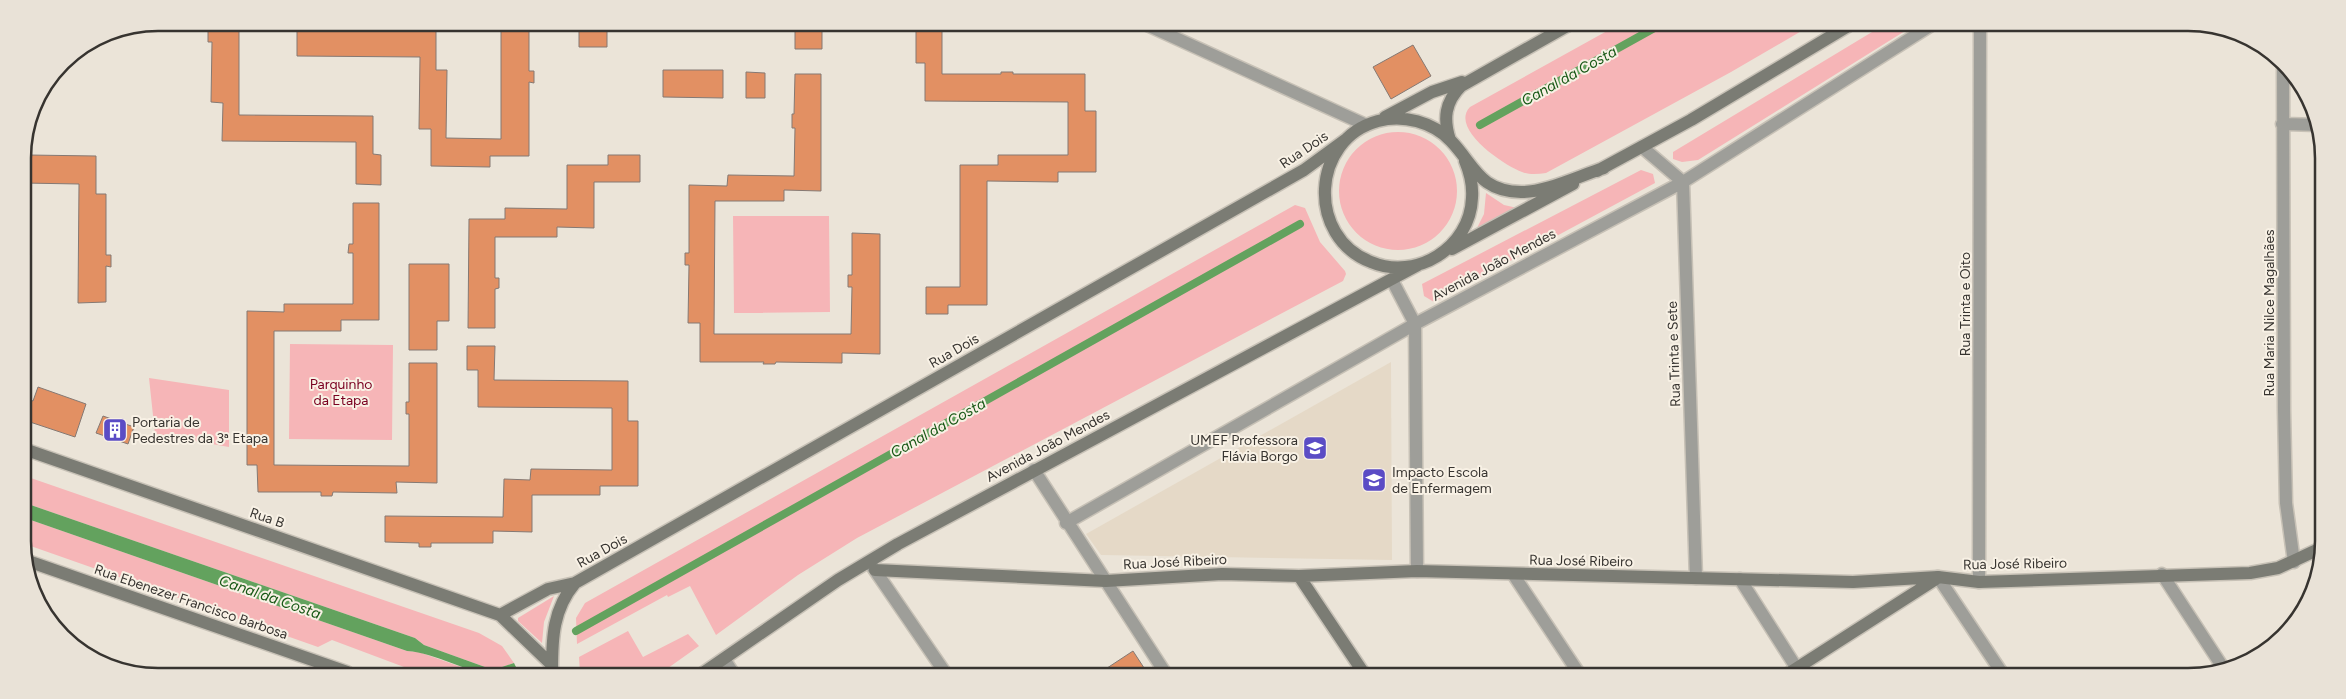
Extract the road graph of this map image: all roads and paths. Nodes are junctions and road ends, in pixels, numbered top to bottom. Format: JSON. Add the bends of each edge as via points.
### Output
{"nodes":[{"id":1,"x":1557,"y":31,"type":"edge"},
{"id":2,"x":1839,"y":31,"type":"edge"},
{"id":3,"x":1922,"y":31,"type":"edge"},
{"id":4,"x":1980,"y":31,"type":"edge"},
{"id":5,"x":1161,"y":32,"type":"edge"},
{"id":6,"x":2282,"y":74,"type":"edge"},
{"id":7,"x":1469,"y":80,"type":"junction"},
{"id":8,"x":1372,"y":123,"type":"junction"},
{"id":9,"x":2282,"y":124,"type":"junction"},
{"id":10,"x":2310,"y":125,"type":"edge"},
{"id":11,"x":1345,"y":140,"type":"junction"},
{"id":12,"x":1450,"y":140,"type":"junction"},
{"id":13,"x":1642,"y":147,"type":"junction"},
{"id":14,"x":1465,"y":161,"type":"junction"},
{"id":15,"x":1604,"y":168,"type":"junction"},
{"id":16,"x":1683,"y":182,"type":"junction"},
{"id":17,"x":1424,"y":263,"type":"junction"},
{"id":18,"x":1392,"y":280,"type":"junction"},
{"id":19,"x":1414,"y":324,"type":"junction"},
{"id":20,"x":31,"y":452,"type":"edge"},
{"id":21,"x":1034,"y":470,"type":"junction"},
{"id":22,"x":1066,"y":523,"type":"junction"},
{"id":23,"x":2314,"y":551,"type":"edge"},
{"id":24,"x":2294,"y":562,"type":"junction"},
{"id":25,"x":34,"y":563,"type":"edge"},
{"id":26,"x":872,"y":566,"type":"junction"},
{"id":27,"x":1417,"y":570,"type":"junction"},
{"id":28,"x":1513,"y":574,"type":"junction"},
{"id":29,"x":2162,"y":574,"type":"junction"},
{"id":30,"x":1299,"y":576,"type":"junction"},
{"id":31,"x":1938,"y":577,"type":"junction"},
{"id":32,"x":1696,"y":578,"type":"junction"},
{"id":33,"x":1740,"y":579,"type":"junction"},
{"id":34,"x":1106,"y":581,"type":"junction"},
{"id":35,"x":1979,"y":582,"type":"junction"},
{"id":36,"x":575,"y":583,"type":"junction"},
{"id":37,"x":500,"y":615,"type":"junction"},
{"id":38,"x":724,"y":659,"type":"junction"},
{"id":39,"x":2220,"y":663,"type":"edge"},
{"id":40,"x":1361,"y":667,"type":"edge"},
{"id":41,"x":1575,"y":667,"type":"edge"},
{"id":42,"x":1792,"y":667,"type":"edge"},
{"id":43,"x":1804,"y":667,"type":"edge"},
{"id":44,"x":1998,"y":667,"type":"edge"},
{"id":45,"x":335,"y":668,"type":"edge"},
{"id":46,"x":551,"y":668,"type":"edge"},
{"id":47,"x":552,"y":668,"type":"edge"},
{"id":48,"x":711,"y":668,"type":"edge"},
{"id":49,"x":730,"y":668,"type":"edge"},
{"id":50,"x":942,"y":668,"type":"edge"},
{"id":51,"x":1162,"y":668,"type":"edge"}],
"edges":[{"from":1,"to":7,"type":"main road"},
{"from":2,"to":13,"type":"main road","name":"Avenida João Mendes"},
{"from":3,"to":16,"type":"street","name":"Avenida João Mendes"},
{"from":4,"to":35,"type":"street","name":"Rua Trinta e Oito"},
{"from":5,"to":8,"type":"street"},
{"from":6,"to":9,"type":"street","name":"Rua Maria Nilce Magalhães"},
{"from":7,"to":8,"type":"main road","via":[[1432,92]]},
{"from":7,"to":12,"type":"main road","via":[[1449,102],[1445,121]]},
{"from":8,"to":11,"type":"main road"},
{"from":8,"to":12,"type":"main road","via":[[1404,118],[1435,128]]},
{"from":9,"to":10,"type":"street"},
{"from":9,"to":24,"type":"street","name":"Rua Maria Nilce Magalhães","via":[[2286,503]]},
{"from":11,"to":17,"type":"main road","via":[[1331,161],[1324,185],[1326,211],[1335,232],[1350,251],[1371,263],[1394,268]]},
{"from":11,"to":36,"type":"main road","name":"Rua Dois","via":[[1304,170]]},
{"from":12,"to":14,"type":"main road"},
{"from":13,"to":15,"type":"main road","name":"Avenida João Mendes"},
{"from":13,"to":16,"type":"street"},
{"from":14,"to":15,"type":"main road","via":[[1489,184],[1520,192],[1544,189]]},
{"from":14,"to":17,"type":"main road","via":[[1472,186],[1470,212],[1460,236],[1451,246]]},
{"from":15,"to":17,"type":"main road","name":"Avenida João Mendes"},
{"from":16,"to":19,"type":"street","name":"Avenida João Mendes"},
{"from":16,"to":32,"type":"street","name":"Rua Trinta e Sete"},
{"from":17,"to":18,"type":"main road","name":"Avenida João Mendes"},
{"from":18,"to":19,"type":"street"},
{"from":18,"to":21,"type":"main road","name":"Avenida João Mendes"},
{"from":19,"to":22,"type":"street","name":"Avenida João Mendes"},
{"from":19,"to":27,"type":"street"},
{"from":20,"to":37,"type":"main road","name":"Rua B"},
{"from":21,"to":22,"type":"street"},
{"from":21,"to":26,"type":"main road","name":"Avenida João Mendes"},
{"from":22,"to":34,"type":"street"},
{"from":23,"to":24,"type":"main road","name":"Rua José Ribeiro"},
{"from":24,"to":29,"type":"main road","name":"Rua José Ribeiro","via":[[2250,572]]},
{"from":25,"to":45,"type":"main road","name":"Rua Ebenezer Francisco Barbosa"},
{"from":26,"to":34,"type":"main road","name":"Rua José Ribeiro"},
{"from":26,"to":38,"type":"main road","name":"Avenida João Mendes","via":[[838,580]]},
{"from":26,"to":50,"type":"street"},
{"from":27,"to":28,"type":"main road","name":"Rua José Ribeiro"},
{"from":27,"to":30,"type":"main road","name":"Rua José Ribeiro"},
{"from":28,"to":32,"type":"main road","name":"Rua José Ribeiro"},
{"from":28,"to":41,"type":"street"},
{"from":29,"to":35,"type":"main road","name":"Rua José Ribeiro"},
{"from":29,"to":39,"type":"street"},
{"from":30,"to":34,"type":"main road","name":"Rua José Ribeiro","via":[[1222,574]]},
{"from":30,"to":40,"type":"main road"},
{"from":31,"to":33,"type":"main road","name":"Rua José Ribeiro","via":[[1853,582]]},
{"from":31,"to":35,"type":"main road","name":"Rua José Ribeiro"},
{"from":31,"to":43,"type":"main road"},
{"from":31,"to":44,"type":"street"},
{"from":32,"to":33,"type":"main road","name":"Rua José Ribeiro"},
{"from":33,"to":42,"type":"street"},
{"from":34,"to":51,"type":"street"},
{"from":36,"to":37,"type":"main road","via":[[548,589]]},
{"from":36,"to":47,"type":"main road","via":[[557,612]]},
{"from":37,"to":46,"type":"main road"},
{"from":38,"to":48,"type":"main road","name":"Avenida João Mendes"},
{"from":38,"to":49,"type":"street"}]}
